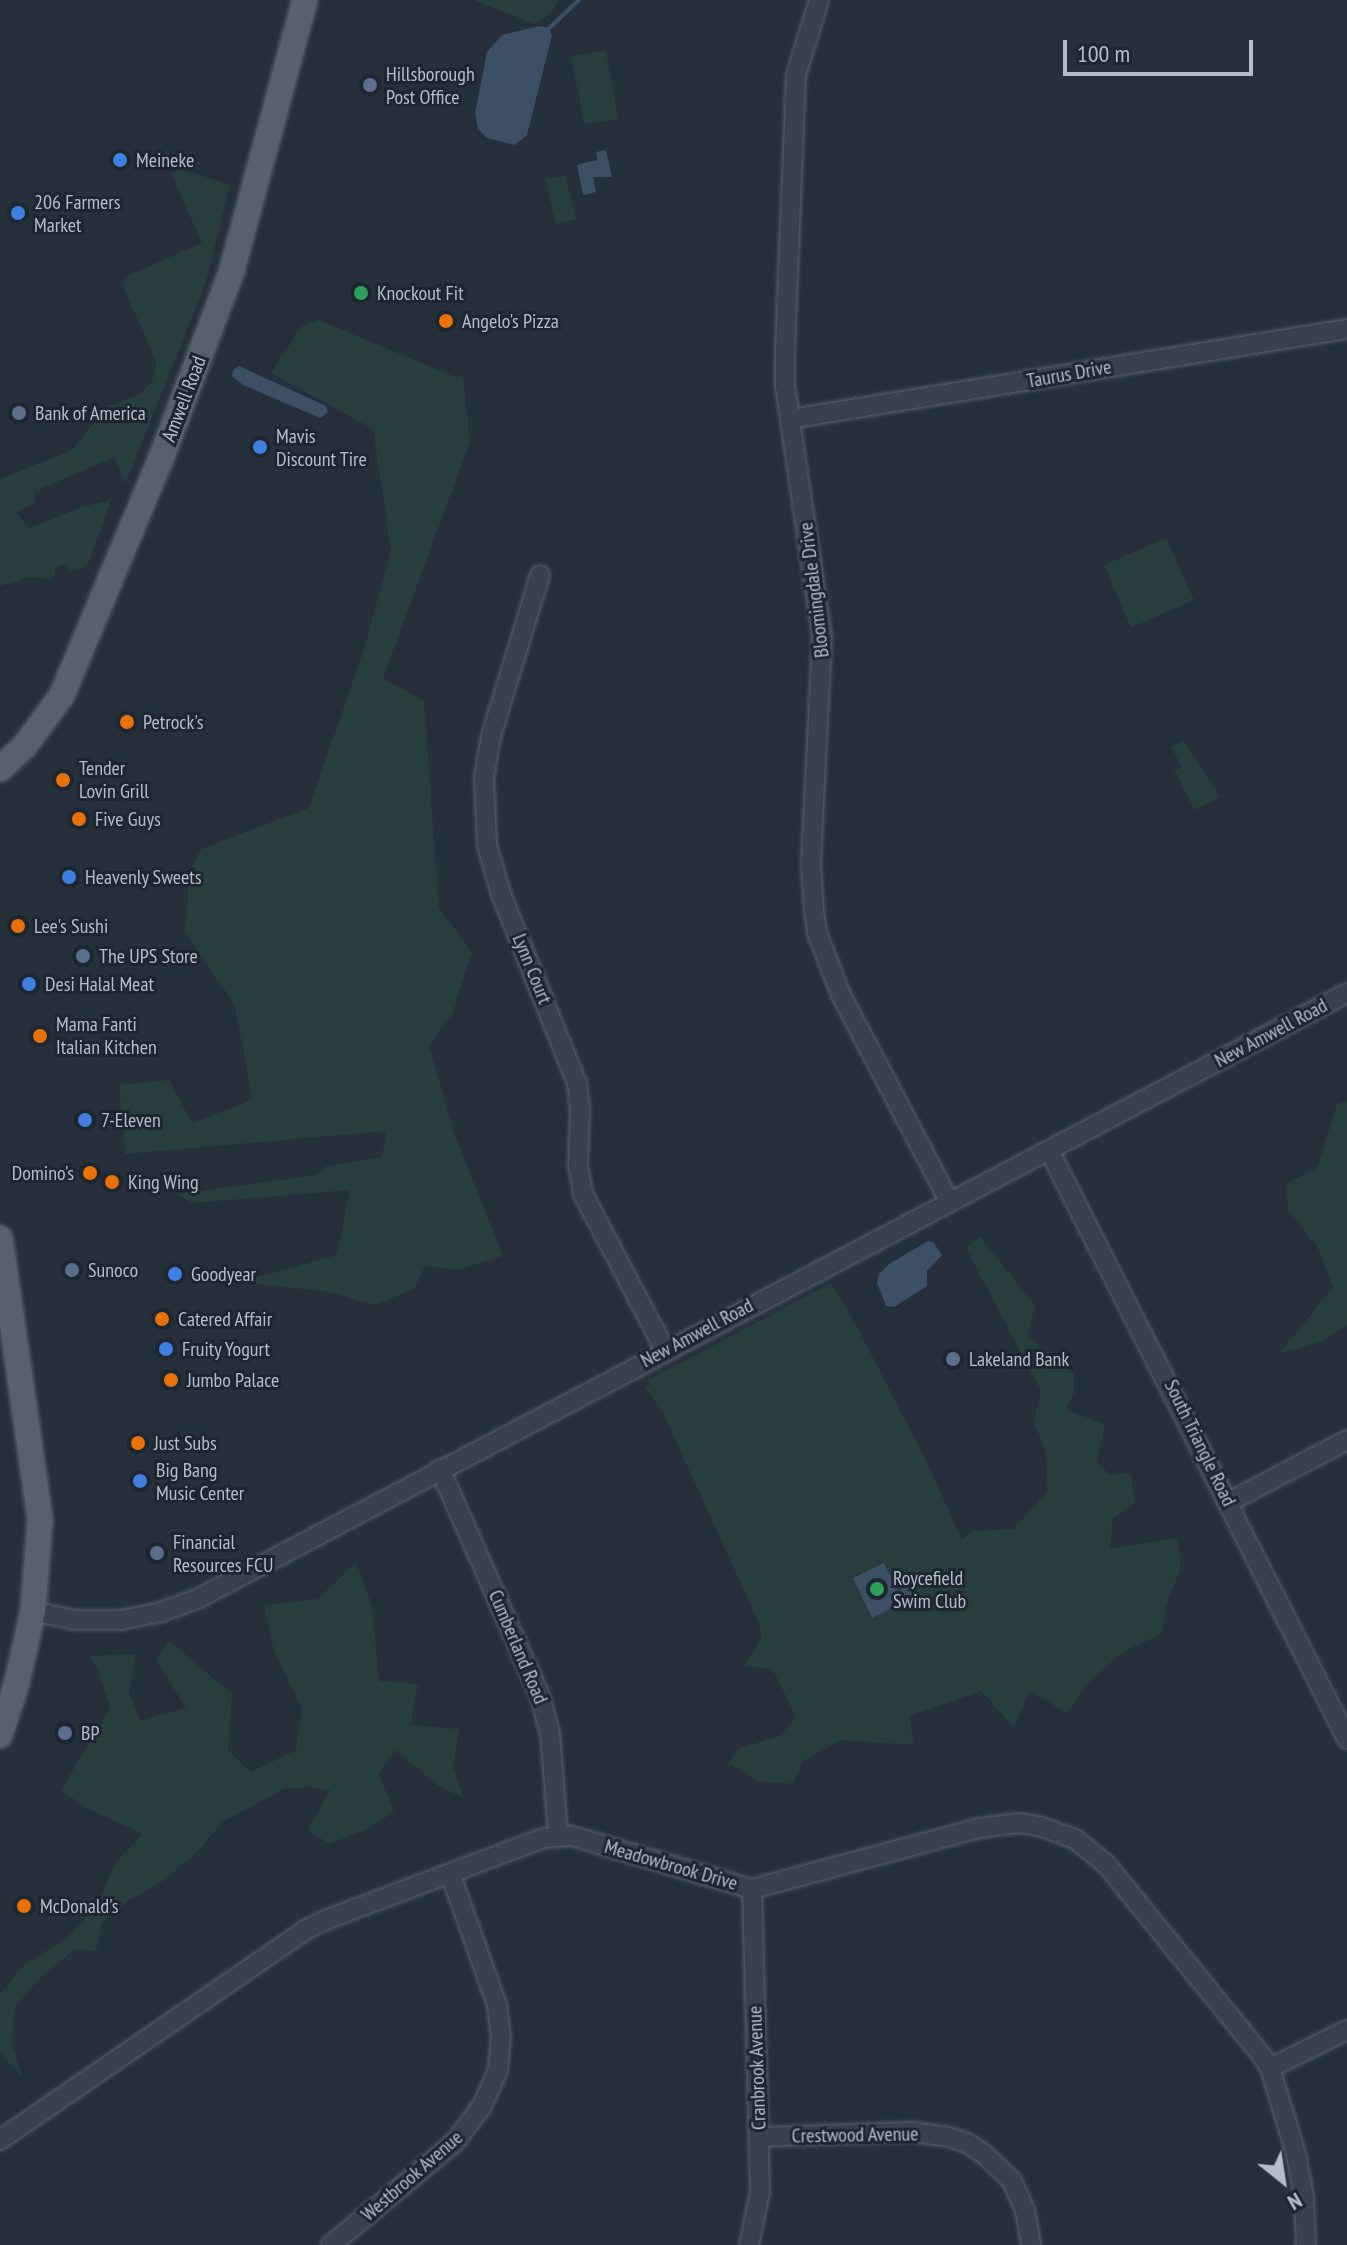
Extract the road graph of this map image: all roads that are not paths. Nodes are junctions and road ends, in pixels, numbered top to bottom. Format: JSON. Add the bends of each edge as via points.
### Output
{"nodes":[{"id":1,"x":305,"y":0,"type":"edge"},
{"id":2,"x":819,"y":0,"type":"edge"},
{"id":3,"x":1347,"y":329,"type":"edge"},
{"id":4,"x":790,"y":419,"type":"junction"},
{"id":5,"x":540,"y":575,"type":"dead end"},
{"id":6,"x":2,"y":766,"type":"edge"},
{"id":7,"x":1347,"y":993,"type":"edge"},
{"id":8,"x":1049,"y":1150,"type":"junction"},
{"id":9,"x":949,"y":1201,"type":"junction"},
{"id":10,"x":0,"y":1238,"type":"edge"},
{"id":11,"x":665,"y":1350,"type":"junction"},
{"id":12,"x":1347,"y":1440,"type":"edge"},
{"id":13,"x":440,"y":1469,"type":"junction"},
{"id":14,"x":1229,"y":1502,"type":"junction"},
{"id":15,"x":33,"y":1611,"type":"junction"},
{"id":16,"x":0,"y":1735,"type":"edge"},
{"id":17,"x":1347,"y":1739,"type":"edge"},
{"id":18,"x":558,"y":1835,"type":"junction"},
{"id":19,"x":450,"y":1873,"type":"junction"},
{"id":20,"x":752,"y":1889,"type":"junction"},
{"id":21,"x":1347,"y":2030,"type":"edge"},
{"id":22,"x":1270,"y":2068,"type":"junction"},
{"id":23,"x":759,"y":2137,"type":"junction"},
{"id":24,"x":0,"y":2140,"type":"edge"},
{"id":25,"x":331,"y":2245,"type":"edge"},
{"id":26,"x":749,"y":2245,"type":"edge"},
{"id":27,"x":1031,"y":2245,"type":"edge"},
{"id":28,"x":1306,"y":2245,"type":"edge"}],
"edges":[{"from":1,"to":6,"type":"main road","name":"Amwell Road","via":[[232,270],[160,461],[74,673],[41,726]]},
{"from":2,"to":4,"type":"street","name":"Bloomingdale Drive","via":[[796,75],[785,354]]},
{"from":3,"to":4,"type":"street","name":"Taurus Drive"},
{"from":4,"to":9,"type":"street","name":"Bloomingdale Drive","via":[[822,638],[811,866],[817,933],[841,995]]},
{"from":5,"to":11,"type":"street","name":"Lynn Court","via":[[489,745],[483,805],[487,845],[501,894],[577,1083],[583,1194]]},
{"from":7,"to":8,"type":"street","name":"New Amwell Road"},
{"from":8,"to":9,"type":"street","name":"New Amwell Road"},
{"from":8,"to":14,"type":"street","name":"South Triangle Road"},
{"from":9,"to":11,"type":"street","name":"New Amwell Road"},
{"from":10,"to":15,"type":"main road","via":[[38,1497]]},
{"from":11,"to":13,"type":"street","name":"New Amwell Road"},
{"from":12,"to":14,"type":"street"},
{"from":13,"to":15,"type":"street","name":"New Amwell Road","via":[[175,1608],[121,1620],[75,1620]]},
{"from":13,"to":18,"type":"street","name":"Cumberland Road","via":[[539,1693],[550,1733]]},
{"from":14,"to":17,"type":"street","name":"South Triangle Road"},
{"from":15,"to":16,"type":"main road"},
{"from":18,"to":19,"type":"street"},
{"from":18,"to":20,"type":"street","name":"Meadowbrook Drive"},
{"from":19,"to":24,"type":"street","via":[[305,1930]]},
{"from":19,"to":25,"type":"street","name":"Westbrook Avenue","via":[[497,2005],[498,2070],[482,2106],[455,2142]]},
{"from":20,"to":22,"type":"street","name":"Meadowbrook Drive","via":[[998,1824],[1058,1831],[1106,1864]]},
{"from":20,"to":23,"type":"street","name":"Cranbrook Avenue"},
{"from":21,"to":22,"type":"street"},
{"from":22,"to":28,"type":"street","name":"Meadowbrook Drive","via":[[1299,2165]]},
{"from":23,"to":26,"type":"street","name":"Cranbrook Avenue","via":[[759,2212]]},
{"from":23,"to":27,"type":"street","name":"Crestwood Avenue","via":[[913,2132],[959,2140],[984,2154],[1012,2181],[1025,2210]]}]}
